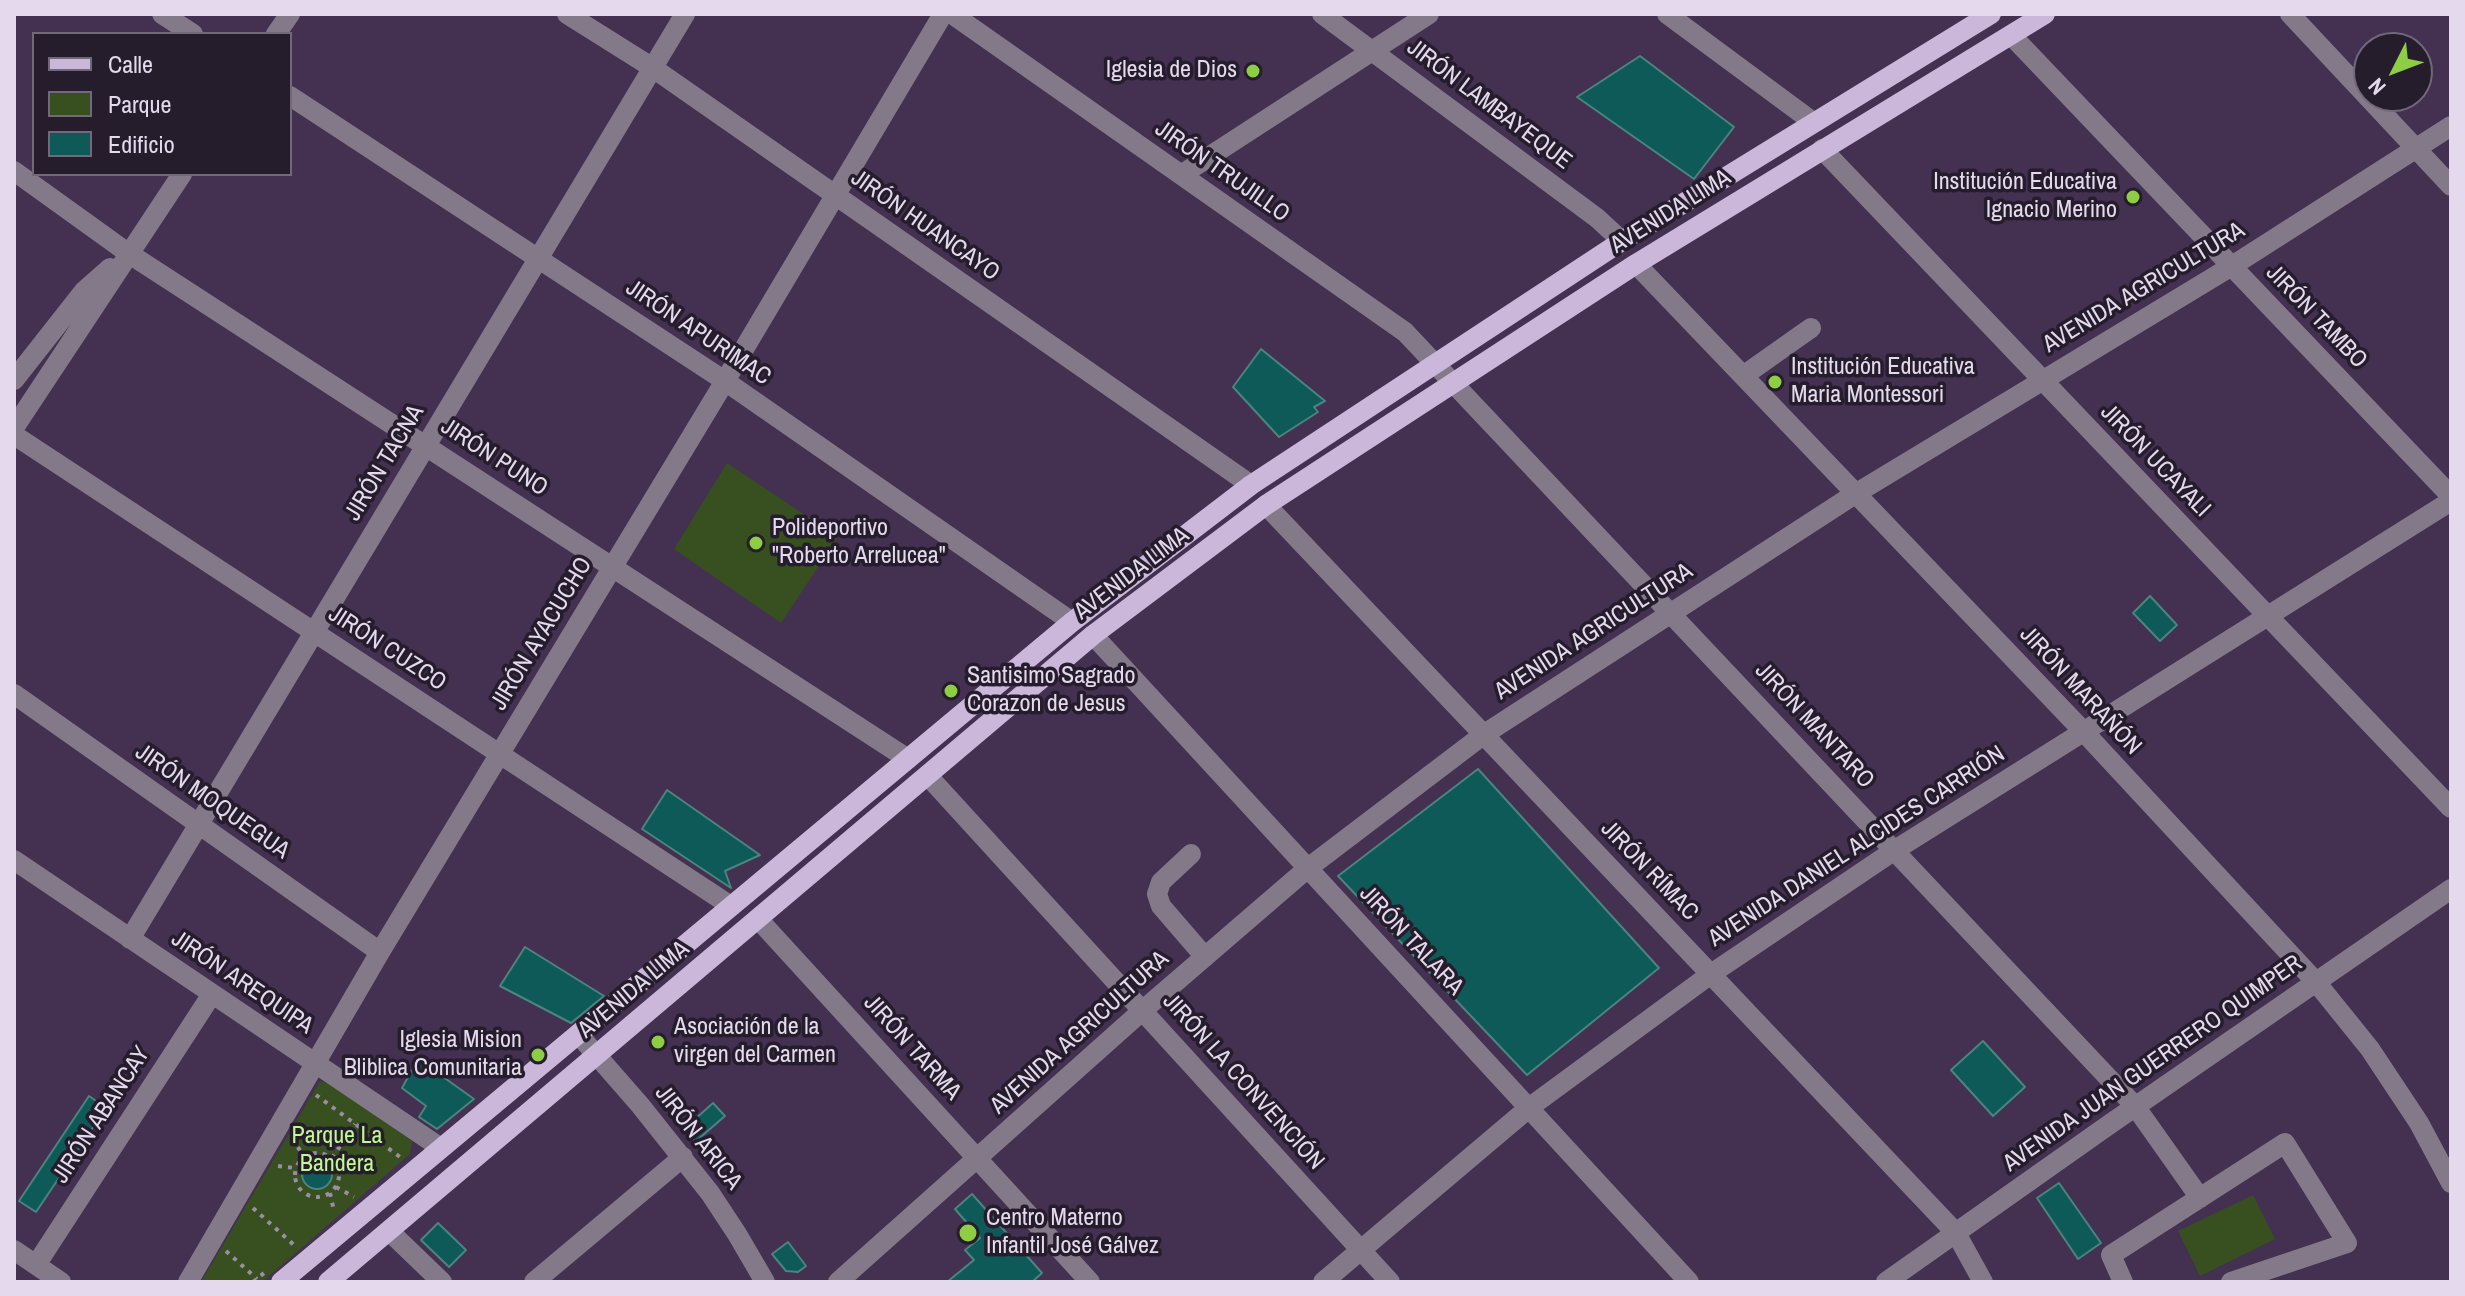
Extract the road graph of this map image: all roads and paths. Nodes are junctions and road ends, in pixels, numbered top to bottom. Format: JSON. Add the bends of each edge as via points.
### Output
{"nodes":[{"id":1,"x":162,"y":14,"type":"edge"},
{"id":2,"x":290,"y":14,"type":"edge"},
{"id":3,"x":567,"y":14,"type":"edge"},
{"id":4,"x":685,"y":14,"type":"edge"},
{"id":5,"x":943,"y":14,"type":"edge"},
{"id":6,"x":952,"y":14,"type":"edge"},
{"id":7,"x":1322,"y":14,"type":"edge"},
{"id":8,"x":1429,"y":14,"type":"edge"},
{"id":9,"x":1667,"y":14,"type":"edge"},
{"id":10,"x":1991,"y":14,"type":"edge"},
{"id":11,"x":2045,"y":14,"type":"edge"},
{"id":12,"x":2290,"y":14,"type":"edge"},
{"id":13,"x":190,"y":32,"type":"edge"},
{"id":14,"x":277,"y":32,"type":"edge"},
{"id":15,"x":2011,"y":35,"type":"junction"},
{"id":16,"x":1373,"y":52,"type":"junction"},
{"id":17,"x":653,"y":68,"type":"junction"},
{"id":18,"x":292,"y":97,"type":"edge"},
{"id":19,"x":1813,"y":122,"type":"junction"},
{"id":20,"x":2451,"y":126,"type":"edge"},
{"id":21,"x":2416,"y":148,"type":"junction"},
{"id":22,"x":1822,"y":149,"type":"junction"},
{"id":23,"x":14,"y":171,"type":"edge"},
{"id":24,"x":1181,"y":175,"type":"junction"},
{"id":25,"x":181,"y":176,"type":"edge"},
{"id":26,"x":2451,"y":186,"type":"edge"},
{"id":27,"x":836,"y":195,"type":"junction"},
{"id":28,"x":1622,"y":241,"type":"junction"},
{"id":29,"x":128,"y":253,"type":"junction"},
{"id":30,"x":539,"y":258,"type":"junction"},
{"id":31,"x":1636,"y":264,"type":"junction"},
{"id":32,"x":2232,"y":266,"type":"junction"},
{"id":33,"x":1811,"y":328,"type":"dead end"},
{"id":34,"x":1435,"y":362,"type":"junction"},
{"id":35,"x":1743,"y":376,"type":"junction"},
{"id":36,"x":14,"y":380,"type":"edge"},
{"id":37,"x":2042,"y":380,"type":"junction"},
{"id":38,"x":725,"y":381,"type":"junction"},
{"id":39,"x":1453,"y":382,"type":"junction"},
{"id":40,"x":14,"y":428,"type":"edge"},
{"id":41,"x":14,"y":435,"type":"edge"},
{"id":42,"x":426,"y":446,"type":"junction"},
{"id":43,"x":1251,"y":485,"type":"junction"},
{"id":44,"x":1855,"y":494,"type":"junction"},
{"id":45,"x":2451,"y":498,"type":"edge"},
{"id":46,"x":1266,"y":505,"type":"junction"},
{"id":47,"x":613,"y":566,"type":"junction"},
{"id":48,"x":1671,"y":613,"type":"junction"},
{"id":49,"x":2267,"y":616,"type":"junction"},
{"id":50,"x":1072,"y":622,"type":"junction"},
{"id":51,"x":314,"y":632,"type":"junction"},
{"id":52,"x":1093,"y":635,"type":"junction"},
{"id":53,"x":14,"y":694,"type":"edge"},
{"id":54,"x":2084,"y":732,"type":"junction"},
{"id":55,"x":1483,"y":735,"type":"junction"},
{"id":56,"x":500,"y":754,"type":"junction"},
{"id":57,"x":908,"y":759,"type":"junction"},
{"id":58,"x":928,"y":776,"type":"junction"},
{"id":59,"x":2451,"y":808,"type":"edge"},
{"id":60,"x":199,"y":824,"type":"junction"},
{"id":61,"x":1895,"y":850,"type":"junction"},
{"id":62,"x":1191,"y":854,"type":"dead end"},
{"id":63,"x":14,"y":860,"type":"edge"},
{"id":64,"x":1308,"y":868,"type":"junction"},
{"id":65,"x":2451,"y":889,"type":"edge"},
{"id":66,"x":731,"y":906,"type":"junction"},
{"id":67,"x":759,"y":920,"type":"junction"},
{"id":68,"x":130,"y":939,"type":"junction"},
{"id":69,"x":380,"y":952,"type":"junction"},
{"id":70,"x":1205,"y":957,"type":"junction"},
{"id":71,"x":1711,"y":974,"type":"junction"},
{"id":72,"x":2316,"y":982,"type":"junction"},
{"id":73,"x":212,"y":994,"type":"junction"},
{"id":74,"x":1142,"y":1011,"type":"junction"},
{"id":75,"x":578,"y":1034,"type":"junction"},
{"id":76,"x":596,"y":1055,"type":"junction"},
{"id":77,"x":316,"y":1064,"type":"junction"},
{"id":78,"x":316,"y":1095,"type":"dead end"},
{"id":79,"x":2135,"y":1106,"type":"junction"},
{"id":80,"x":1530,"y":1107,"type":"junction"},
{"id":81,"x":355,"y":1124,"type":"junction"},
{"id":82,"x":295,"y":1130,"type":"dead end"},
{"id":83,"x":291,"y":1138,"type":"junction"},
{"id":84,"x":285,"y":1147,"type":"dead end"},
{"id":85,"x":441,"y":1148,"type":"junction"},
{"id":86,"x":280,"y":1156,"type":"dead end"},
{"id":87,"x":304,"y":1156,"type":"junction"},
{"id":88,"x":683,"y":1157,"type":"junction"},
{"id":89,"x":332,"y":1158,"type":"junction"},
{"id":90,"x":978,"y":1159,"type":"junction"},
{"id":91,"x":389,"y":1167,"type":"dead end"},
{"id":92,"x":295,"y":1168,"type":"junction"},
{"id":93,"x":2451,"y":1183,"type":"edge"},
{"id":94,"x":336,"y":1187,"type":"junction"},
{"id":95,"x":330,"y":1193,"type":"junction"},
{"id":96,"x":256,"y":1197,"type":"dead end"},
{"id":97,"x":2200,"y":1198,"type":"junction"},
{"id":98,"x":389,"y":1231,"type":"junction"},
{"id":99,"x":1956,"y":1233,"type":"junction"},
{"id":100,"x":231,"y":1239,"type":"dead end"},
{"id":101,"x":304,"y":1239,"type":"dead end"},
{"id":102,"x":14,"y":1250,"type":"edge"},
{"id":103,"x":224,"y":1250,"type":"junction"},
{"id":104,"x":1361,"y":1250,"type":"junction"},
{"id":105,"x":218,"y":1261,"type":"dead end"},
{"id":106,"x":36,"y":1265,"type":"junction"},
{"id":107,"x":277,"y":1274,"type":"edge"},
{"id":108,"x":255,"y":1281,"type":"edge"},
{"id":109,"x":61,"y":1282,"type":"edge"},
{"id":110,"x":188,"y":1282,"type":"edge"},
{"id":111,"x":328,"y":1282,"type":"edge"},
{"id":112,"x":442,"y":1282,"type":"edge"},
{"id":113,"x":534,"y":1282,"type":"edge"},
{"id":114,"x":765,"y":1282,"type":"edge"},
{"id":115,"x":838,"y":1282,"type":"edge"},
{"id":116,"x":1090,"y":1282,"type":"edge"},
{"id":117,"x":1323,"y":1282,"type":"edge"},
{"id":118,"x":1390,"y":1282,"type":"edge"},
{"id":119,"x":1689,"y":1282,"type":"edge"},
{"id":120,"x":1886,"y":1282,"type":"edge"},
{"id":121,"x":1983,"y":1282,"type":"edge"},
{"id":122,"x":2123,"y":1282,"type":"edge"},
{"id":123,"x":2231,"y":1282,"type":"edge"}],
"edges":[{"from":1,"to":13,"type":"street"},
{"from":2,"to":14,"type":"street"},
{"from":3,"to":17,"type":"street","name":"JIRÓN HUANCAYO"},
{"from":4,"to":17,"type":"street","name":"JIRÓN TACNA"},
{"from":5,"to":27,"type":"street","name":"JIRÓN AYACUCHO"},
{"from":6,"to":24,"type":"street","name":"JIRÓN TRUJILLO"},
{"from":7,"to":16,"type":"street","name":"JIRÓN LAMBAYEQUE"},
{"from":8,"to":16,"type":"street"},
{"from":9,"to":19,"type":"street"},
{"from":10,"to":19,"type":"main road","name":"AVENIDA LIMA"},
{"from":11,"to":15,"type":"main road","name":"AVENIDA LIMA"},
{"from":12,"to":21,"type":"street"},
{"from":15,"to":22,"type":"main road","name":"AVENIDA LIMA"},
{"from":15,"to":32,"type":"street","name":"JIRÓN TAMBO"},
{"from":16,"to":24,"type":"street"},
{"from":16,"to":28,"type":"street","name":"JIRÓN LAMBAYEQUE"},
{"from":17,"to":27,"type":"street","name":"JIRÓN HUANCAYO"},
{"from":17,"to":30,"type":"street","name":"JIRÓN TACNA"},
{"from":18,"to":30,"type":"street","name":"JIRÓN APURIMAC"},
{"from":19,"to":28,"type":"main road","name":"AVENIDA LIMA"},
{"from":20,"to":21,"type":"street","name":"AVENIDA AGRICULTURA"},
{"from":21,"to":26,"type":"street"},
{"from":21,"to":32,"type":"street","name":"AVENIDA AGRICULTURA"},
{"from":22,"to":31,"type":"main road","name":"AVENIDA LIMA"},
{"from":22,"to":37,"type":"street","name":"JIRÓN UCAYALI"},
{"from":23,"to":29,"type":"street","name":"JIRÓN PUNO"},
{"from":24,"to":34,"type":"street","name":"JIRÓN TRUJILLO","via":[[1405,332]]},
{"from":25,"to":29,"type":"street"},
{"from":27,"to":38,"type":"street","name":"JIRÓN AYACUCHO"},
{"from":27,"to":43,"type":"street","name":"JIRÓN HUANCAYO"},
{"from":28,"to":34,"type":"main road","name":"AVENIDA LIMA"},
{"from":29,"to":36,"type":"street","via":[[84,291]]},
{"from":29,"to":40,"type":"street"},
{"from":29,"to":42,"type":"street","name":"JIRÓN PUNO"},
{"from":30,"to":38,"type":"street","name":"JIRÓN APURIMAC"},
{"from":30,"to":42,"type":"street","name":"JIRÓN TACNA"},
{"from":31,"to":35,"type":"street","name":"JIRÓN MARAÑÓN"},
{"from":31,"to":39,"type":"main road","name":"AVENIDA LIMA"},
{"from":32,"to":37,"type":"street","name":"AVENIDA AGRICULTURA"},
{"from":32,"to":45,"type":"street","name":"JIRÓN TAMBO"},
{"from":33,"to":35,"type":"street"},
{"from":34,"to":39,"type":"street","name":"JIRÓN TRUJILLO"},
{"from":34,"to":43,"type":"main road","name":"AVENIDA LIMA"},
{"from":35,"to":44,"type":"street","name":"JIRÓN MARAÑÓN"},
{"from":37,"to":44,"type":"street","name":"AVENIDA AGRICULTURA"},
{"from":37,"to":49,"type":"street","name":"JIRÓN UCAYALI"},
{"from":38,"to":47,"type":"street","name":"JIRÓN AYACUCHO"},
{"from":38,"to":50,"type":"street","name":"JIRÓN APURIMAC"},
{"from":39,"to":46,"type":"main road","name":"AVENIDA LIMA"},
{"from":39,"to":48,"type":"street","name":"JIRÓN MANTARO"},
{"from":41,"to":51,"type":"street","name":"JIRÓN CUZCO"},
{"from":42,"to":47,"type":"street","name":"JIRÓN PUNO"},
{"from":42,"to":51,"type":"street","name":"JIRÓN TACNA"},
{"from":43,"to":50,"type":"main road","name":"AVENIDA LIMA"},
{"from":44,"to":48,"type":"street","name":"AVENIDA AGRICULTURA"},
{"from":44,"to":54,"type":"street","name":"JIRÓN MARAÑÓN"},
{"from":45,"to":49,"type":"street","name":"AVENIDA DANIEL ALCIDES CARRIÓN"},
{"from":46,"to":52,"type":"main road","name":"AVENIDA LIMA"},
{"from":46,"to":55,"type":"street","name":"JIRÓN RÍMAC"},
{"from":47,"to":56,"type":"street","name":"JIRÓN AYACUCHO"},
{"from":47,"to":57,"type":"street","name":"JIRÓN PUNO"},
{"from":48,"to":55,"type":"street","name":"AVENIDA AGRICULTURA"},
{"from":48,"to":61,"type":"street","name":"JIRÓN MANTARO"},
{"from":49,"to":54,"type":"street","name":"AVENIDA DANIEL ALCIDES CARRIÓN"},
{"from":49,"to":59,"type":"street","name":"JIRÓN UCAYALI"},
{"from":50,"to":57,"type":"main road","name":"AVENIDA LIMA"},
{"from":51,"to":56,"type":"street","name":"JIRÓN CUZCO"},
{"from":51,"to":60,"type":"street","name":"JIRÓN TACNA"},
{"from":52,"to":58,"type":"main road","name":"AVENIDA LIMA"},
{"from":52,"to":64,"type":"street","name":"JIRÓN TALARA"},
{"from":53,"to":60,"type":"street","name":"JIRÓN MOQUEGUA"},
{"from":54,"to":61,"type":"street","name":"AVENIDA DANIEL ALCIDES CARRIÓN"},
{"from":54,"to":72,"type":"street","name":"JIRÓN MARAÑÓN"},
{"from":55,"to":64,"type":"street","name":"AVENIDA AGRICULTURA"},
{"from":55,"to":71,"type":"street","name":"JIRÓN RÍMAC"},
{"from":56,"to":66,"type":"street","name":"JIRÓN CUZCO"},
{"from":56,"to":69,"type":"street","name":"JIRÓN AYACUCHO"},
{"from":57,"to":66,"type":"main road","name":"AVENIDA LIMA"},
{"from":58,"to":67,"type":"main road","name":"AVENIDA LIMA"},
{"from":58,"to":74,"type":"street","name":"JIRÓN LA CONVENCIÓN"},
{"from":60,"to":68,"type":"street","name":"JIRÓN TACNA"},
{"from":60,"to":69,"type":"street","name":"JIRÓN MOQUEGUA"},
{"from":61,"to":71,"type":"street","name":"AVENIDA DANIEL ALCIDES CARRIÓN"},
{"from":61,"to":79,"type":"street","name":"JIRÓN MANTARO"},
{"from":62,"to":70,"type":"street","via":[[1161,882],[1157,894],[1161,906]]},
{"from":63,"to":68,"type":"street","name":"JIRÓN AREQUIPA"},
{"from":64,"to":70,"type":"street","name":"AVENIDA AGRICULTURA"},
{"from":64,"to":80,"type":"street","name":"JIRÓN TALARA"},
{"from":65,"to":72,"type":"street","name":"AVENIDA JUAN GUERRERO QUIMPER"},
{"from":66,"to":75,"type":"main road","name":"AVENIDA LIMA"},
{"from":67,"to":76,"type":"main road","name":"AVENIDA LIMA"},
{"from":67,"to":90,"type":"street","name":"JIRÓN TARMA"},
{"from":68,"to":73,"type":"street","name":"JIRÓN AREQUIPA"},
{"from":69,"to":77,"type":"street","name":"JIRÓN AYACUCHO"},
{"from":70,"to":74,"type":"street","name":"AVENIDA AGRICULTURA"},
{"from":71,"to":80,"type":"street","name":"AVENIDA DANIEL ALCIDES CARRIÓN"},
{"from":71,"to":99,"type":"street","name":"JIRÓN RÍMAC"},
{"from":72,"to":79,"type":"street","name":"AVENIDA JUAN GUERRERO QUIMPER"},
{"from":72,"to":93,"type":"street","name":"JIRÓN MARAÑÓN","via":[[2370,1049]]},
{"from":73,"to":77,"type":"street","name":"JIRÓN AREQUIPA"},
{"from":73,"to":106,"type":"street","name":"JIRÓN ABANCAY"},
{"from":74,"to":90,"type":"street","name":"AVENIDA AGRICULTURA"},
{"from":74,"to":104,"type":"street","name":"JIRÓN LA CONVENCIÓN"},
{"from":75,"to":76,"type":"street","name":"JIRÓN ARICA"},
{"from":75,"to":85,"type":"main road","name":"AVENIDA LIMA"},
{"from":76,"to":88,"type":"street","name":"JIRÓN ARICA"},
{"from":76,"to":98,"type":"main road","name":"AVENIDA LIMA"},
{"from":77,"to":85,"type":"street","name":"JIRÓN AREQUIPA"},
{"from":77,"to":110,"type":"street","name":"JIRÓN AYACUCHO"},
{"from":78,"to":81,"type":"path"},
{"from":79,"to":97,"type":"street","name":"JIRÓN MANTARO"},
{"from":79,"to":99,"type":"street","name":"AVENIDA JUAN GUERRERO QUIMPER"},
{"from":80,"to":104,"type":"street","name":"AVENIDA DANIEL ALCIDES CARRIÓN"},
{"from":80,"to":119,"type":"street","name":"JIRÓN TALARA"},
{"from":81,"to":89,"type":"path"},
{"from":81,"to":91,"type":"path","via":[[400,1157]]},
{"from":82,"to":83,"type":"path"},
{"from":83,"to":84,"type":"path"},
{"from":83,"to":87,"type":"path"},
{"from":85,"to":107,"type":"main road","name":"AVENIDA LIMA"},
{"from":86,"to":92,"type":"path","via":[[274,1165]]},
{"from":87,"to":89,"type":"path","via":[[318,1152]]},
{"from":87,"to":92,"type":"path"},
{"from":88,"to":113,"type":"street"},
{"from":88,"to":114,"type":"street","name":"JIRÓN ARICA"},
{"from":89,"to":94,"type":"path","via":[[339,1171]]},
{"from":90,"to":115,"type":"street","name":"AVENIDA AGRICULTURA"},
{"from":90,"to":116,"type":"street","name":"JIRÓN TARMA"},
{"from":92,"to":95,"type":"path","via":[[296,1182],[305,1194]]},
{"from":94,"to":95,"type":"path"},
{"from":94,"to":95,"type":"path","via":[[354,1197],[334,1213]]},
{"from":96,"to":101,"type":"path","via":[[250,1206],[284,1236],[296,1246]]},
{"from":97,"to":122,"type":"street","via":[[2111,1255]]},
{"from":97,"to":123,"type":"street","via":[[2285,1143],[2347,1243]]},
{"from":98,"to":111,"type":"main road","name":"AVENIDA LIMA"},
{"from":98,"to":112,"type":"street"},
{"from":99,"to":120,"type":"street","name":"AVENIDA JUAN GUERRERO QUIMPER"},
{"from":99,"to":121,"type":"street","name":"JIRÓN RÍMAC"},
{"from":100,"to":103,"type":"path"},
{"from":102,"to":106,"type":"street"},
{"from":103,"to":105,"type":"path"},
{"from":103,"to":108,"type":"path"},
{"from":104,"to":117,"type":"street","name":"AVENIDA DANIEL ALCIDES CARRIÓN"},
{"from":104,"to":118,"type":"street","name":"JIRÓN LA CONVENCIÓN"},
{"from":106,"to":109,"type":"street"},
{"from":107,"to":108,"type":"path"}]}
